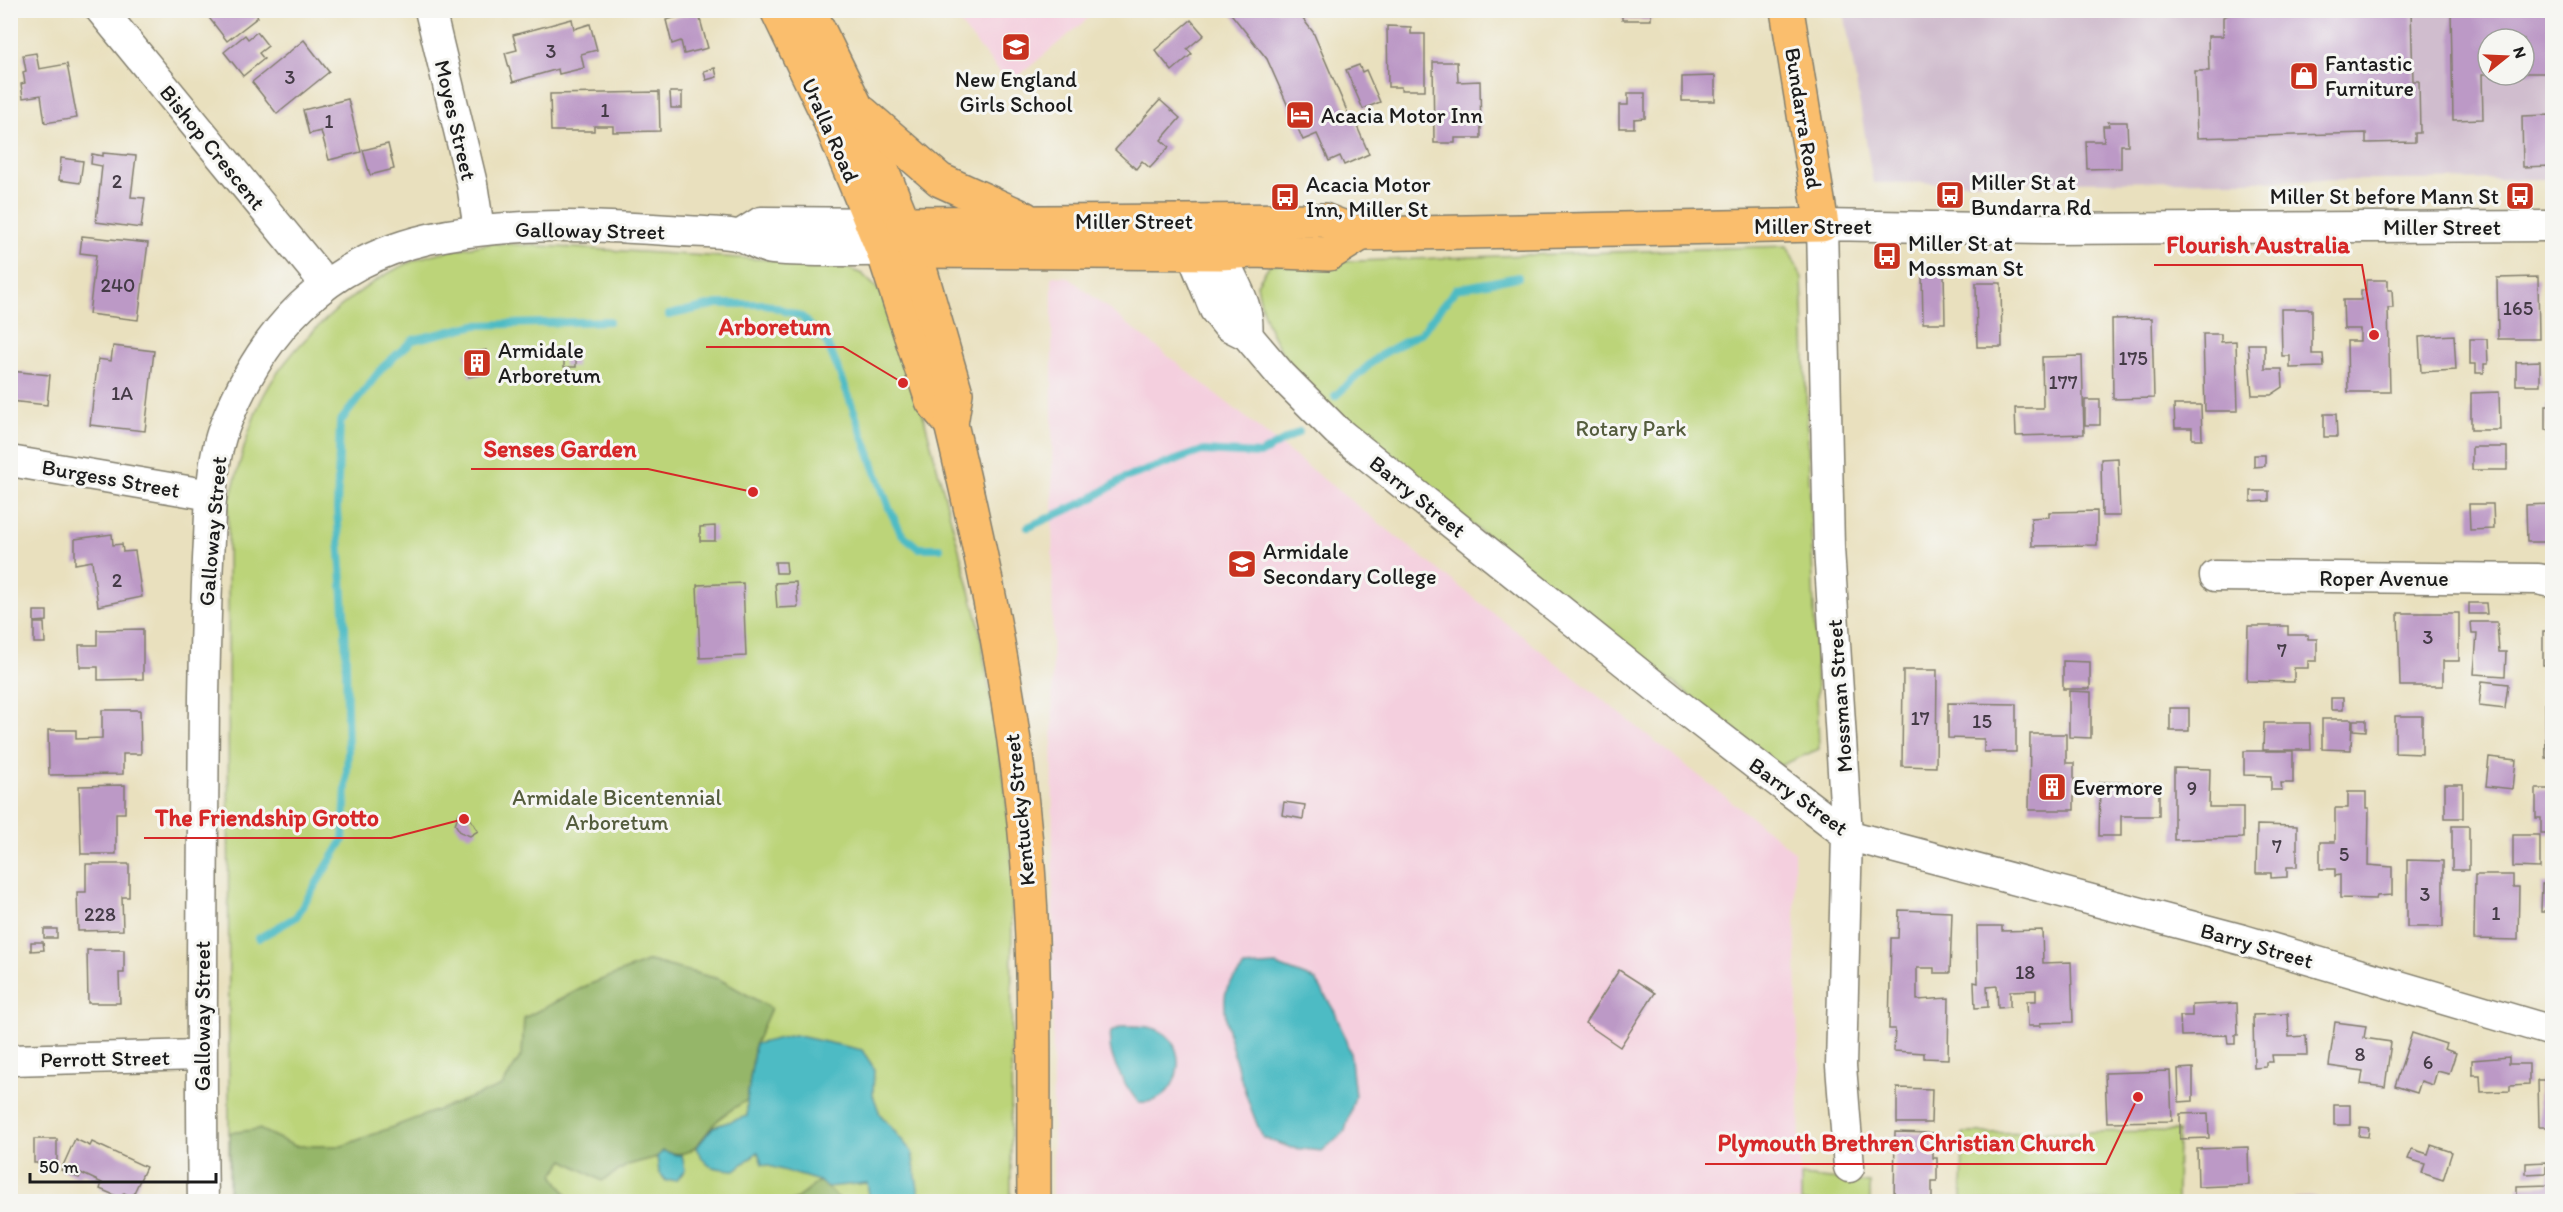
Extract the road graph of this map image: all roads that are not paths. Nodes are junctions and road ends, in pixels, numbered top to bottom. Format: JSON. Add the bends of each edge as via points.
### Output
{"nodes":[{"id":1,"x":101,"y":10,"type":"edge"},
{"id":2,"x":430,"y":10,"type":"edge"},
{"id":3,"x":777,"y":10,"type":"edge"},
{"id":4,"x":809,"y":10,"type":"edge"},
{"id":5,"x":1787,"y":10,"type":"edge"},
{"id":6,"x":857,"y":108,"type":"junction"},
{"id":7,"x":1199,"y":221,"type":"junction"},
{"id":8,"x":1032,"y":222,"type":"junction"},
{"id":9,"x":1822,"y":225,"type":"junction"},
{"id":10,"x":2553,"y":226,"type":"edge"},
{"id":11,"x":478,"y":229,"type":"junction"},
{"id":12,"x":1360,"y":234,"type":"junction"},
{"id":13,"x":893,"y":237,"type":"junction"},
{"id":14,"x":1206,"y":253,"type":"junction"},
{"id":15,"x":325,"y":283,"type":"junction"},
{"id":16,"x":10,"y":461,"type":"edge"},
{"id":17,"x":211,"y":495,"type":"junction"},
{"id":18,"x":2215,"y":576,"type":"dead end"},
{"id":19,"x":2553,"y":582,"type":"edge"},
{"id":20,"x":1847,"y":835,"type":"junction"},
{"id":21,"x":2553,"y":1030,"type":"edge"},
{"id":22,"x":200,"y":1055,"type":"junction"},
{"id":23,"x":10,"y":1060,"type":"edge"},
{"id":24,"x":1849,"y":1167,"type":"dead end"},
{"id":25,"x":203,"y":1202,"type":"edge"},
{"id":26,"x":1034,"y":1202,"type":"edge"}],
"edges":[{"from":1,"to":15,"type":"street","name":"Bishop Crescent"},
{"from":2,"to":11,"type":"street","name":"Moyes Street","via":[[472,183]]},
{"from":3,"to":13,"type":"main road","name":"Uralla Road"},
{"from":4,"to":6,"type":"main road","name":"Uralla Road"},
{"from":5,"to":9,"type":"main road","name":"Bundarra Road"},
{"from":6,"to":8,"type":"main road","via":[[940,180]]},
{"from":6,"to":13,"type":"main road","name":"Uralla Road"},
{"from":7,"to":8,"type":"main road","name":"Miller Street"},
{"from":7,"to":12,"type":"main road","name":"Miller Street","via":[[1324,220]]},
{"from":7,"to":14,"type":"street","name":"Barry Street"},
{"from":8,"to":13,"type":"main road","name":"Miller Street"},
{"from":9,"to":10,"type":"street","name":"Miller Street","via":[[2044,229]]},
{"from":9,"to":12,"type":"main road","name":"Miller Street"},
{"from":9,"to":20,"type":"street","name":"Mossman Street","via":[[1829,548]]},
{"from":11,"to":13,"type":"street","name":"Galloway Street","via":[[560,225],[739,236],[768,249]]},
{"from":11,"to":15,"type":"street","name":"Galloway Street","via":[[423,240],[383,254]]},
{"from":12,"to":14,"type":"main road","name":"Miller Street","via":[[1329,254]]},
{"from":13,"to":14,"type":"main road","name":"Miller Street"},
{"from":13,"to":26,"type":"main road","name":"Kentucky Street","via":[[932,401],[951,424],[1006,689],[1026,844],[1034,1011]]},
{"from":14,"to":20,"type":"street","name":"Barry Street","via":[[1246,309],[1247,335],[1337,431]]},
{"from":15,"to":17,"type":"street","name":"Galloway Street","via":[[265,345],[245,380],[222,430]]},
{"from":16,"to":17,"type":"street","name":"Burgess Street"},
{"from":17,"to":22,"type":"street","name":"Galloway Street","via":[[205,621]]},
{"from":18,"to":19,"type":"street","name":"Roper Avenue"},
{"from":20,"to":21,"type":"street","name":"Barry Street","via":[[2243,940]]},
{"from":20,"to":24,"type":"street","name":"Mossman Street","via":[[1841,1066]]},
{"from":22,"to":23,"type":"street","name":"Perrott Street"},
{"from":22,"to":25,"type":"street","name":"Galloway Street"}]}
